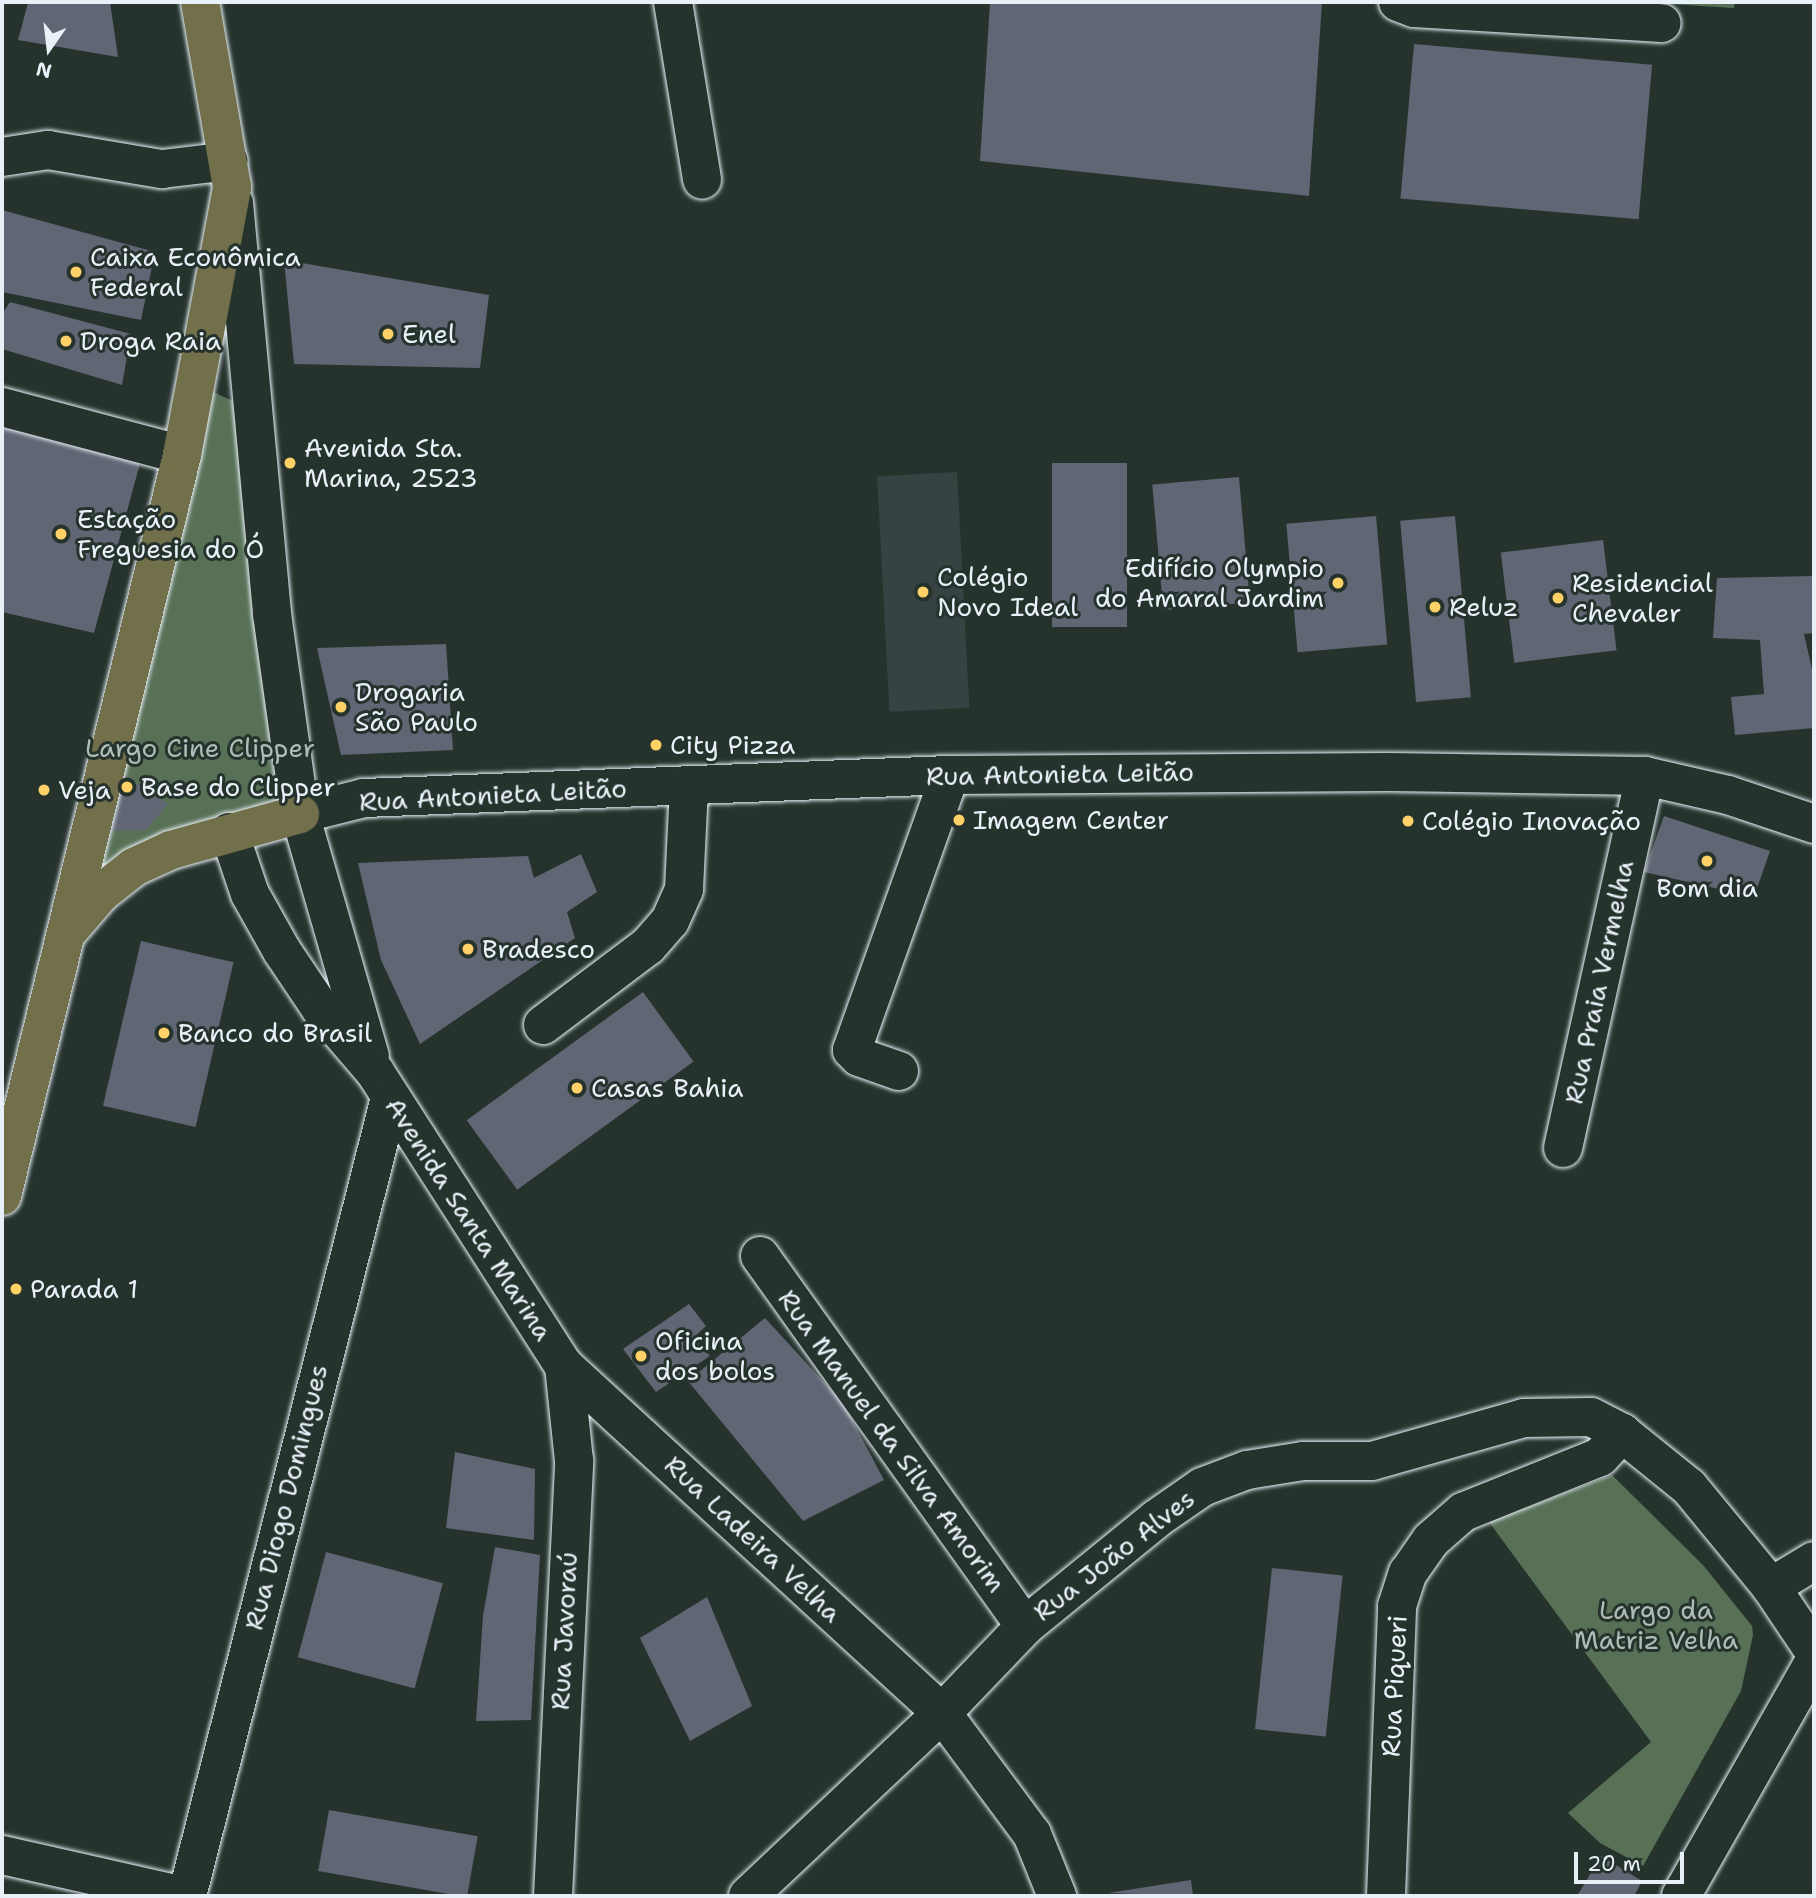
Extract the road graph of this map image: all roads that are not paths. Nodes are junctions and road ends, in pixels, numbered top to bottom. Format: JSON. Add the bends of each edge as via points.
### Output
{"nodes":[{"id":1,"x":200,"y":2,"type":"edge"},
{"id":2,"x":673,"y":2,"type":"edge"},
{"id":3,"x":1398,"y":2,"type":"edge"},
{"id":4,"x":1662,"y":23,"type":"dead end"},
{"id":5,"x":2,"y":157,"type":"edge"},
{"id":6,"x":231,"y":174,"type":"junction"},
{"id":7,"x":702,"y":180,"type":"dead end"},
{"id":8,"x":2,"y":407,"type":"edge"},
{"id":9,"x":181,"y":455,"type":"junction"},
{"id":10,"x":950,"y":775,"type":"junction"},
{"id":11,"x":1645,"y":776,"type":"junction"},
{"id":12,"x":690,"y":786,"type":"junction"},
{"id":13,"x":300,"y":814,"type":"junction"},
{"id":14,"x":1814,"y":824,"type":"edge"},
{"id":15,"x":229,"y":832,"type":"junction"},
{"id":16,"x":68,"y":931,"type":"junction"},
{"id":17,"x":543,"y":1025,"type":"dead end"},
{"id":18,"x":899,"y":1071,"type":"dead end"},
{"id":19,"x":383,"y":1085,"type":"junction"},
{"id":20,"x":1563,"y":1148,"type":"dead end"},
{"id":21,"x":2,"y":1196,"type":"edge"},
{"id":22,"x":760,"y":1256,"type":"dead end"},
{"id":23,"x":564,"y":1366,"type":"junction"},
{"id":24,"x":1622,"y":1433,"type":"junction"},
{"id":25,"x":1814,"y":1561,"type":"edge"},
{"id":26,"x":1771,"y":1587,"type":"junction"},
{"id":27,"x":1025,"y":1626,"type":"junction"},
{"id":28,"x":1814,"y":1651,"type":"edge"},
{"id":29,"x":1814,"y":1662,"type":"edge"},
{"id":30,"x":942,"y":1713,"type":"junction"},
{"id":31,"x":2,"y":1855,"type":"edge"},
{"id":32,"x":186,"y":1896,"type":"edge"},
{"id":33,"x":553,"y":1896,"type":"edge"},
{"id":34,"x":748,"y":1896,"type":"edge"},
{"id":35,"x":1057,"y":1896,"type":"edge"},
{"id":36,"x":1386,"y":1896,"type":"edge"},
{"id":37,"x":1681,"y":1896,"type":"edge"}],
"edges":[{"from":1,"to":6,"type":"main road","name":"Avenida Santa Marina"},
{"from":2,"to":7,"type":"street"},
{"from":3,"to":4,"type":"street","via":[[1414,8]]},
{"from":5,"to":6,"type":"street","via":[[48,150],[163,169]]},
{"from":6,"to":9,"type":"main road"},
{"from":6,"to":13,"type":"street","name":"Avenida Santa Marina","via":[[272,614]]},
{"from":8,"to":9,"type":"street"},
{"from":9,"to":16,"type":"main road"},
{"from":10,"to":11,"type":"street","name":"Rua Antonieta Leitão","via":[[1402,772]]},
{"from":10,"to":12,"type":"street","name":"Rua Antonieta Leitão"},
{"from":10,"to":18,"type":"street","via":[[852,1050],[859,1057]]},
{"from":11,"to":14,"type":"street","name":"Rua Antonieta Leitão","via":[[1728,795]]},
{"from":11,"to":20,"type":"street","name":"Rua Praia Vermelha"},
{"from":12,"to":13,"type":"street","name":"Rua Antonieta Leitão","via":[[363,798]]},
{"from":12,"to":17,"type":"street","via":[[684,889],[670,921],[648,946]]},
{"from":13,"to":15,"type":"main road"},
{"from":13,"to":19,"type":"street","name":"Avenida Santa Marina"},
{"from":15,"to":16,"type":"main road","via":[[134,867],[101,893]]},
{"from":15,"to":19,"type":"street","name":"Avenida Santa Marina","via":[[250,894],[282,951],[321,1009]]},
{"from":16,"to":21,"type":"main road"},
{"from":19,"to":23,"type":"street","name":"Avenida Santa Marina"},
{"from":19,"to":32,"type":"street","name":"Rua Diogo Domingues"},
{"from":22,"to":27,"type":"street","name":"Rua Manuel da Silva Amorim"},
{"from":23,"to":30,"type":"street","name":"Rua Ladeira Velha"},
{"from":23,"to":33,"type":"street","name":"Rua Javoraú","via":[[574,1461]]},
{"from":24,"to":26,"type":"street","name":"Rua João Alves","via":[[1689,1487]]},
{"from":24,"to":27,"type":"street","name":"Rua João Alves","via":[[1591,1418],[1524,1418],[1372,1461],[1303,1461],[1247,1470],[1202,1487]]},
{"from":24,"to":36,"type":"street","name":"Rua Piqueri","via":[[1601,1457],[1463,1512],[1431,1539],[1408,1573],[1397,1606]]},
{"from":25,"to":26,"type":"street"},
{"from":26,"to":28,"type":"street","name":"Rua João Alves"},
{"from":27,"to":30,"type":"street","name":"Rua João Alves"},
{"from":29,"to":37,"type":"street"},
{"from":30,"to":34,"type":"street","name":"Rua João Alves"},
{"from":30,"to":35,"type":"street","name":"Rua Ladeira Velha","via":[[1032,1834]]},
{"from":31,"to":32,"type":"street"}]}
